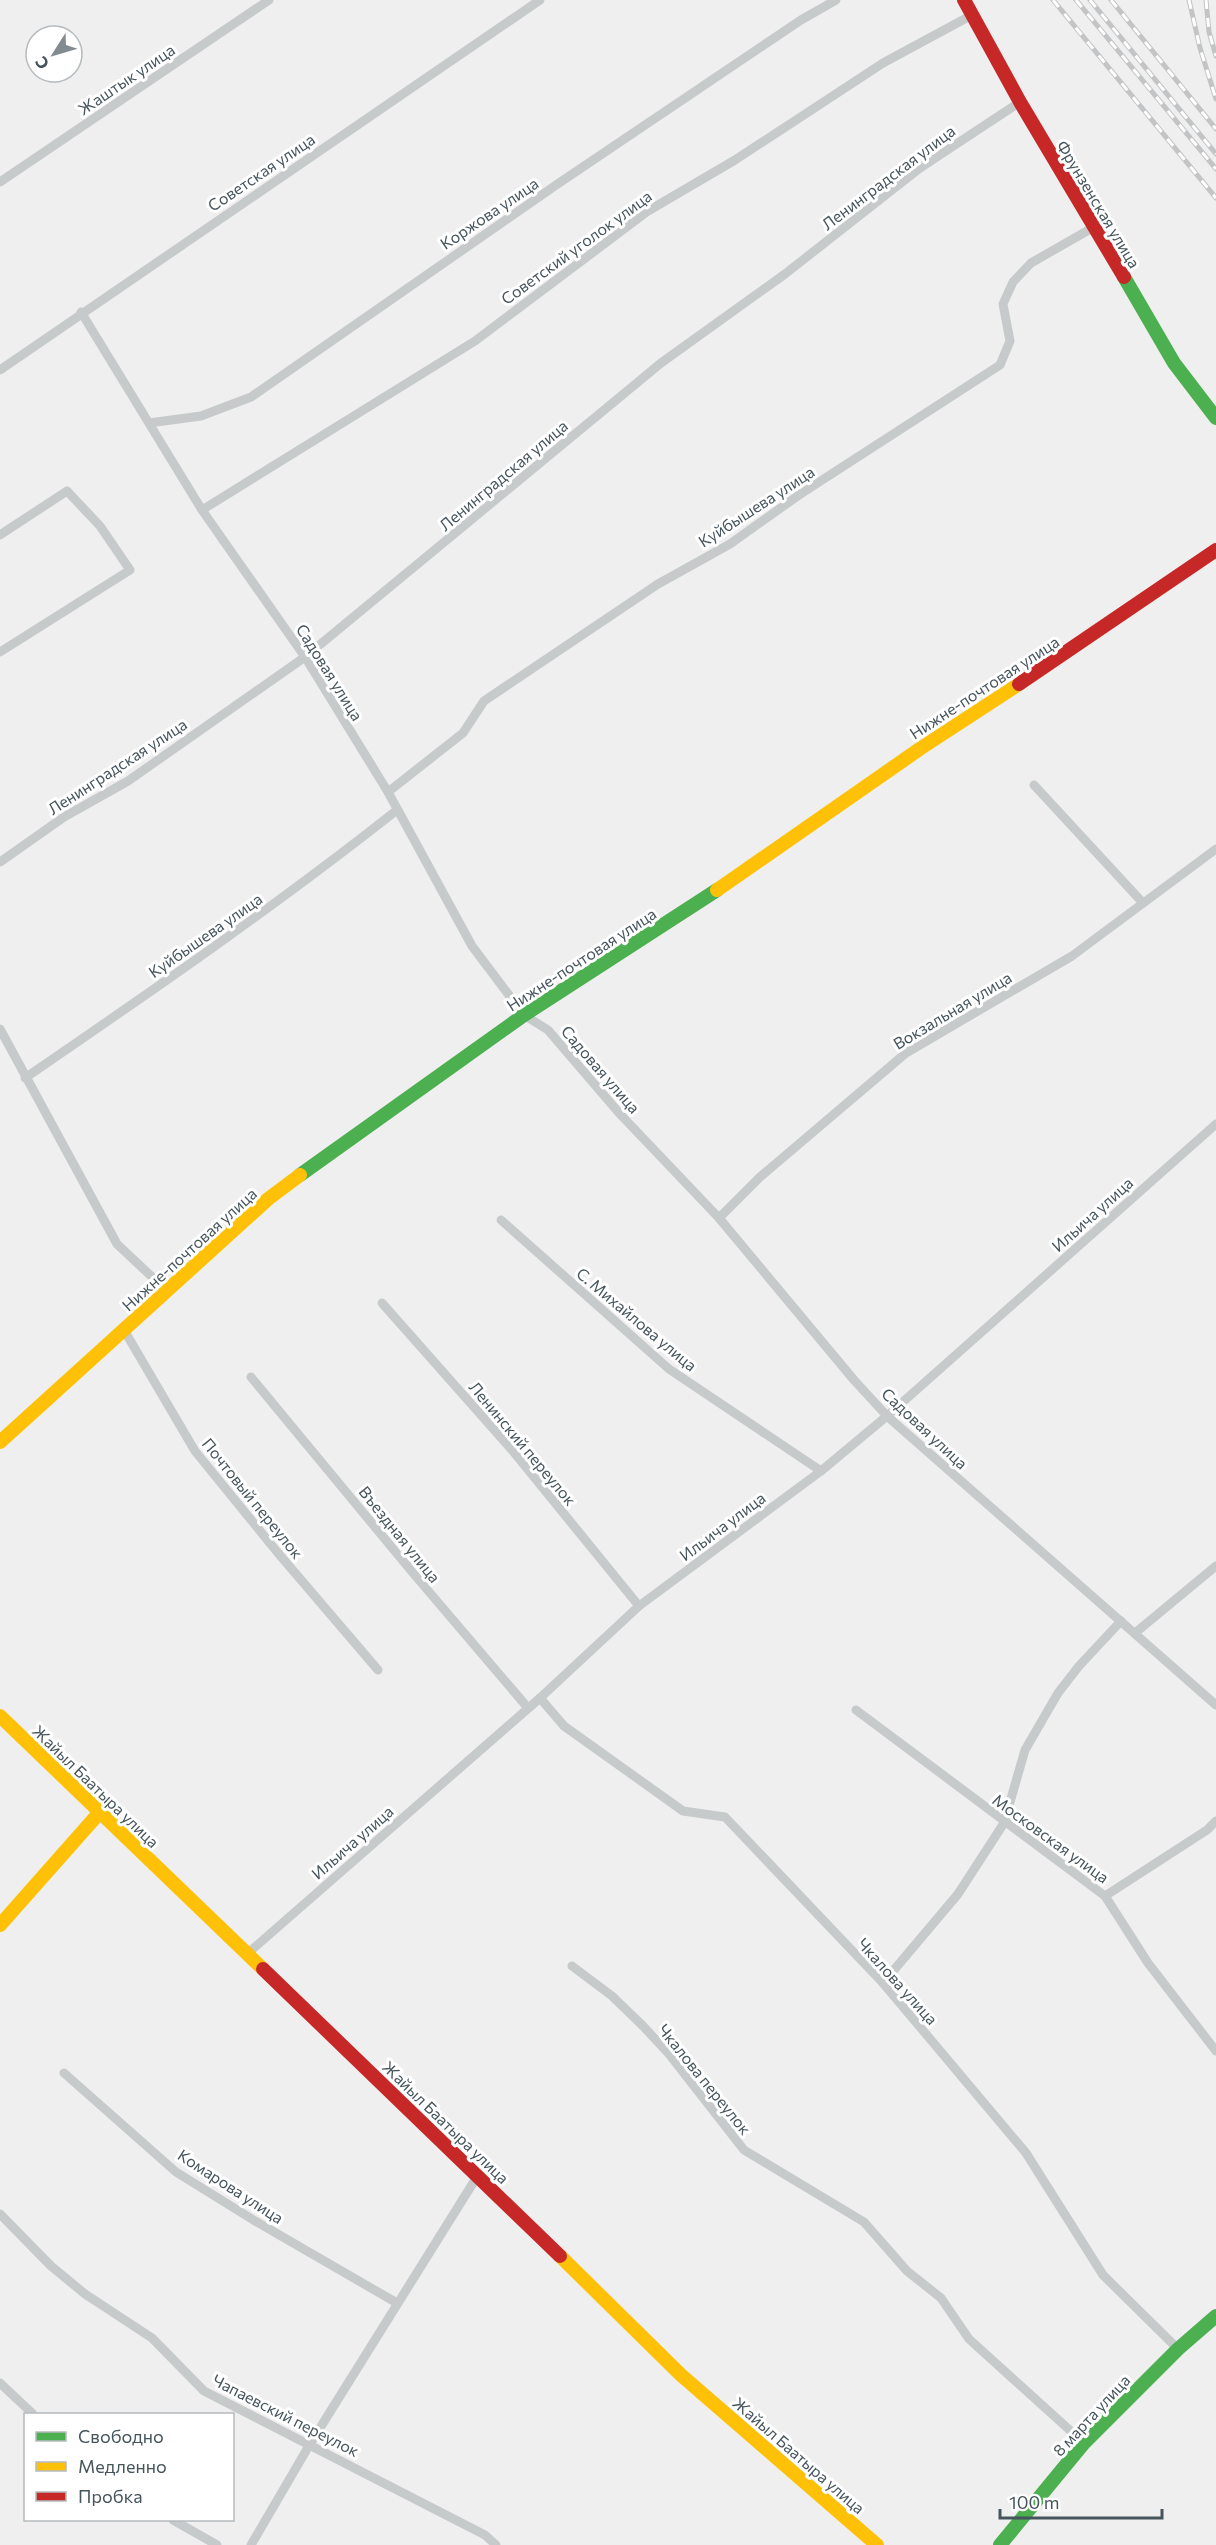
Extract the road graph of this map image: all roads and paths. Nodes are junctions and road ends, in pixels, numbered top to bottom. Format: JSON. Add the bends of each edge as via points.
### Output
{"nodes":[{"id":1,"x":269,"y":0,"type":"edge"},
{"id":2,"x":540,"y":0,"type":"edge"},
{"id":3,"x":836,"y":0,"type":"edge"},
{"id":4,"x":964,"y":0,"type":"edge"},
{"id":5,"x":972,"y":15,"type":"junction"},
{"id":6,"x":1020,"y":102,"type":"junction"},
{"id":7,"x":0,"y":182,"type":"edge"},
{"id":8,"x":1094,"y":227,"type":"junction"},
{"id":9,"x":81,"y":312,"type":"junction"},
{"id":10,"x":0,"y":370,"type":"edge"},
{"id":11,"x":1216,"y":418,"type":"edge"},
{"id":12,"x":149,"y":423,"type":"junction"},
{"id":13,"x":202,"y":510,"type":"junction"},
{"id":14,"x":0,"y":535,"type":"edge"},
{"id":15,"x":1216,"y":550,"type":"edge"},
{"id":16,"x":0,"y":652,"type":"edge"},
{"id":17,"x":305,"y":657,"type":"junction"},
{"id":18,"x":1034,"y":785,"type":"dead end"},
{"id":19,"x":388,"y":792,"type":"junction"},
{"id":20,"x":397,"y":810,"type":"junction"},
{"id":21,"x":1216,"y":849,"type":"edge"},
{"id":22,"x":0,"y":862,"type":"edge"},
{"id":23,"x":1143,"y":903,"type":"junction"},
{"id":24,"x":524,"y":1015,"type":"junction"},
{"id":25,"x":0,"y":1029,"type":"edge"},
{"id":26,"x":25,"y":1078,"type":"junction"},
{"id":27,"x":1216,"y":1124,"type":"edge"},
{"id":28,"x":719,"y":1218,"type":"junction"},
{"id":29,"x":501,"y":1220,"type":"dead end"},
{"id":30,"x":167,"y":1291,"type":"junction"},
{"id":31,"x":382,"y":1303,"type":"dead end"},
{"id":32,"x":124,"y":1330,"type":"junction"},
{"id":33,"x":251,"y":1377,"type":"dead end"},
{"id":34,"x":887,"y":1416,"type":"junction"},
{"id":35,"x":0,"y":1443,"type":"edge"},
{"id":36,"x":821,"y":1471,"type":"junction"},
{"id":37,"x":1216,"y":1566,"type":"edge"},
{"id":38,"x":639,"y":1606,"type":"junction"},
{"id":39,"x":1121,"y":1621,"type":"junction"},
{"id":40,"x":1136,"y":1633,"type":"junction"},
{"id":41,"x":378,"y":1670,"type":"dead end"},
{"id":42,"x":540,"y":1698,"type":"junction"},
{"id":43,"x":1216,"y":1705,"type":"edge"},
{"id":44,"x":528,"y":1708,"type":"junction"},
{"id":45,"x":856,"y":1710,"type":"dead end"},
{"id":46,"x":0,"y":1716,"type":"edge"},
{"id":47,"x":100,"y":1812,"type":"junction"},
{"id":48,"x":1216,"y":1821,"type":"edge"},
{"id":49,"x":1004,"y":1823,"type":"junction"},
{"id":50,"x":1105,"y":1896,"type":"junction"},
{"id":51,"x":0,"y":1925,"type":"edge"},
{"id":52,"x":247,"y":1954,"type":"junction"},
{"id":53,"x":572,"y":1966,"type":"dead end"},
{"id":54,"x":883,"y":1983,"type":"junction"},
{"id":55,"x":1216,"y":2051,"type":"edge"},
{"id":56,"x":64,"y":2073,"type":"dead end"},
{"id":57,"x":478,"y":2175,"type":"junction"},
{"id":58,"x":0,"y":2214,"type":"edge"},
{"id":59,"x":397,"y":2303,"type":"junction"},
{"id":60,"x":1216,"y":2316,"type":"edge"},
{"id":61,"x":1178,"y":2349,"type":"junction"},
{"id":62,"x":0,"y":2383,"type":"edge"},
{"id":63,"x":31,"y":2413,"type":"edge"},
{"id":64,"x":1084,"y":2443,"type":"junction"},
{"id":65,"x":310,"y":2444,"type":"junction"},
{"id":66,"x":175,"y":2521,"type":"edge"},
{"id":67,"x":217,"y":2545,"type":"edge"},
{"id":68,"x":251,"y":2545,"type":"edge"},
{"id":69,"x":496,"y":2545,"type":"edge"},
{"id":70,"x":877,"y":2545,"type":"edge"},
{"id":71,"x":1000,"y":2545,"type":"edge"}],
"edges":[{"from":1,"to":7,"type":"street","name":"Жаштык улица"},
{"from":2,"to":9,"type":"street","name":"Советская улица"},
{"from":3,"to":12,"type":"street","name":"Коржова улица","via":[[559,183],[251,397],[201,416]]},
{"from":4,"to":5,"type":"main road","name":"Фрунзенская улица"},
{"from":5,"to":6,"type":"main road","name":"Фрунзенская улица"},
{"from":5,"to":13,"type":"street","name":"Советский уголок улица","via":[[883,63],[735,160],[648,211],[475,341]]},
{"from":6,"to":8,"type":"main road","name":"Фрунзенская улица"},
{"from":6,"to":17,"type":"street","name":"Ленинградская улица","via":[[920,168],[785,274],[661,363]]},
{"from":8,"to":11,"type":"main road","name":"Фрунзенская улица","via":[[1174,363]]},
{"from":8,"to":19,"type":"street","name":"Куйбышева улица","via":[[1031,263],[1013,282],[1002,304],[1010,341],[1000,365],[730,544],[639,596],[484,701],[463,733]]},
{"from":9,"to":10,"type":"street","name":"Советская улица"},
{"from":9,"to":12,"type":"street","name":"Садовая улица"},
{"from":12,"to":13,"type":"street","name":"Садовая улица"},
{"from":13,"to":17,"type":"street","name":"Садовая улица"},
{"from":14,"to":16,"type":"street","via":[[67,490],[100,526],[130,570]]},
{"from":15,"to":24,"type":"main road","name":"Нижне-почтовая улица","via":[[677,918]]},
{"from":17,"to":19,"type":"street","name":"Садовая улица"},
{"from":17,"to":22,"type":"street","name":"Ленинградская улица","via":[[128,780],[64,817]]},
{"from":18,"to":23,"type":"street"},
{"from":19,"to":20,"type":"street","name":"Садовая улица"},
{"from":20,"to":24,"type":"street","name":"Садовая улица","via":[[472,946]]},
{"from":20,"to":26,"type":"street","name":"Куйбышева улица","via":[[221,944]]},
{"from":21,"to":23,"type":"street","name":"Вокзальная улица"},
{"from":23,"to":28,"type":"street","name":"Вокзальная улица","via":[[1072,956],[906,1053],[760,1177]]},
{"from":24,"to":28,"type":"street","name":"Садовая улица","via":[[548,1030],[620,1114]]},
{"from":24,"to":30,"type":"main road","name":"Нижне-почтовая улица","via":[[268,1199]]},
{"from":25,"to":26,"type":"street"},
{"from":26,"to":30,"type":"street","via":[[117,1244]]},
{"from":27,"to":34,"type":"street","name":"Ильича улица"},
{"from":28,"to":34,"type":"street","name":"Садовая улица"},
{"from":29,"to":36,"type":"street","name":"С. Михайлова улица","via":[[669,1370]]},
{"from":30,"to":32,"type":"main road","name":"Нижне-почтовая улица"},
{"from":31,"to":38,"type":"street","name":"Ленинский переулок","via":[[512,1450]]},
{"from":32,"to":35,"type":"main road","name":"Нижне-почтовая улица"},
{"from":32,"to":41,"type":"street","name":"Почтовый переулок","via":[[195,1451]]},
{"from":33,"to":44,"type":"street","name":"Въездная улица"},
{"from":34,"to":36,"type":"street","name":"Ильича улица"},
{"from":34,"to":39,"type":"street","name":"Садовая улица"},
{"from":36,"to":38,"type":"street","name":"Ильича улица"},
{"from":37,"to":40,"type":"street"},
{"from":38,"to":42,"type":"street","name":"Ильича улица"},
{"from":39,"to":40,"type":"street","name":"Садовая улица"},
{"from":39,"to":49,"type":"street","via":[[1058,1693],[1025,1750]]},
{"from":40,"to":43,"type":"street","name":"Садовая улица"},
{"from":42,"to":44,"type":"street","name":"Ильича улица"},
{"from":42,"to":54,"type":"street","name":"Чкалова улица","via":[[564,1726],[683,1811],[725,1817]]},
{"from":44,"to":52,"type":"street","name":"Ильича улица"},
{"from":45,"to":49,"type":"street","name":"Московская улица"},
{"from":46,"to":47,"type":"main road","name":"Жайыл Баатыра улица"},
{"from":47,"to":51,"type":"main road"},
{"from":47,"to":52,"type":"main road","name":"Жайыл Баатыра улица"},
{"from":48,"to":50,"type":"street"},
{"from":49,"to":50,"type":"street","name":"Московская улица"},
{"from":49,"to":54,"type":"street","via":[[958,1894]]},
{"from":50,"to":55,"type":"street","name":"Московская улица","via":[[1148,1963]]},
{"from":52,"to":57,"type":"main road","name":"Жайыл Баатыра улица"},
{"from":53,"to":64,"type":"street","name":"Чкалова переулок","via":[[612,1996],[650,2033],[744,2150],[864,2222],[907,2271],[942,2298],[969,2339]]},
{"from":54,"to":61,"type":"street","name":"Чкалова улица","via":[[1026,2153],[1103,2275]]},
{"from":56,"to":59,"type":"street","name":"Комарова улица","via":[[176,2172]]},
{"from":57,"to":59,"type":"street"},
{"from":57,"to":70,"type":"main road","name":"Жайыл Баатыра улица","via":[[681,2375]]},
{"from":58,"to":65,"type":"street","name":"Чапаевский переулок","via":[[85,2294],[152,2338],[204,2391]]},
{"from":59,"to":65,"type":"street"},
{"from":60,"to":61,"type":"main road","name":"8 марта улица"},
{"from":61,"to":64,"type":"main road","name":"8 марта улица"},
{"from":62,"to":63,"type":"street"},
{"from":64,"to":71,"type":"main road","name":"8 марта улица"},
{"from":65,"to":68,"type":"street"},
{"from":65,"to":69,"type":"street","name":"Чапаевский переулок","via":[[485,2535]]},
{"from":66,"to":67,"type":"street"}]}
